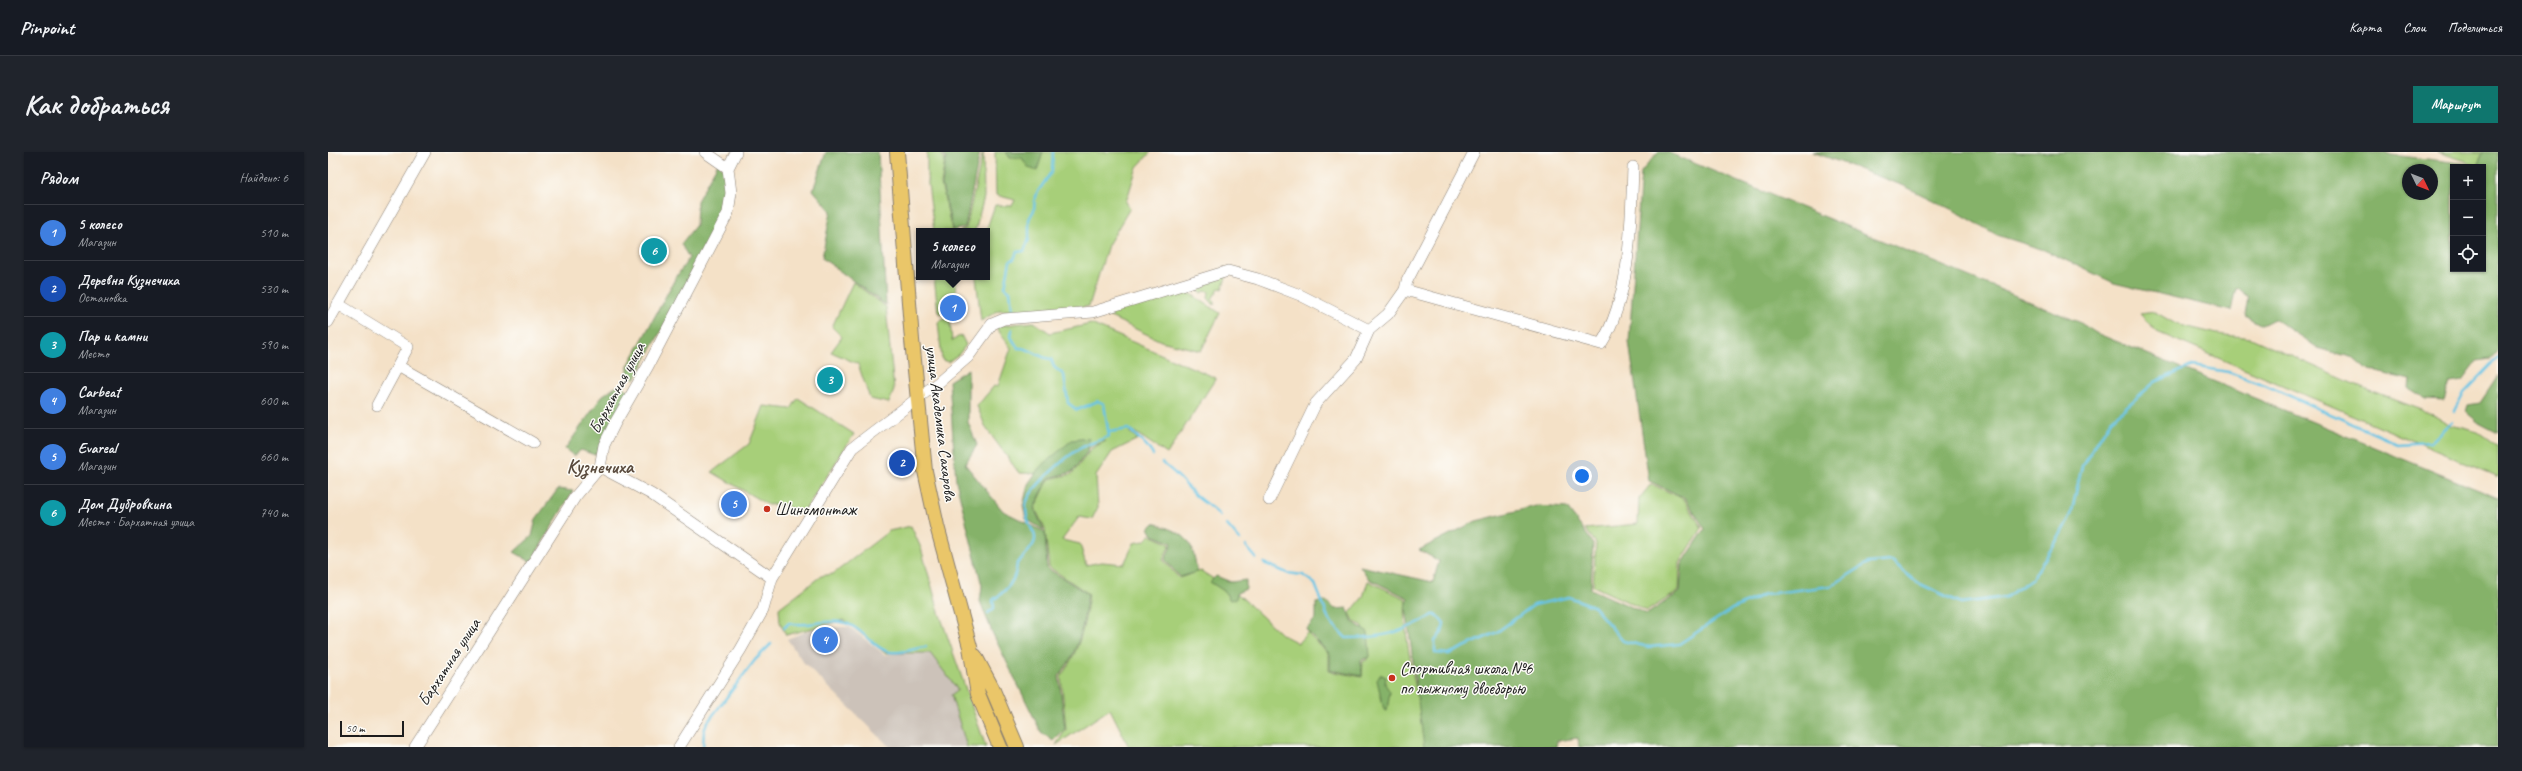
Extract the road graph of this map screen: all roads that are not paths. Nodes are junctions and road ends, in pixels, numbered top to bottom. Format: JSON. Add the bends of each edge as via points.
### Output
{"nodes":[{"id":1,"x":425,"y":152,"type":"edge"},
{"id":2,"x":705,"y":152,"type":"edge"},
{"id":3,"x":736,"y":152,"type":"edge"},
{"id":4,"x":897,"y":152,"type":"edge"},
{"id":5,"x":1474,"y":152,"type":"edge"},
{"id":6,"x":1633,"y":167,"type":"dead end"},
{"id":7,"x":728,"y":168,"type":"junction"},
{"id":8,"x":1405,"y":290,"type":"junction"},
{"id":9,"x":338,"y":304,"type":"junction"},
{"id":10,"x":328,"y":322,"type":"edge"},
{"id":11,"x":1369,"y":330,"type":"junction"},
{"id":12,"x":398,"y":366,"type":"junction"},
{"id":13,"x":917,"y":397,"type":"junction"},
{"id":14,"x":378,"y":405,"type":"dead end"},
{"id":15,"x":532,"y":443,"type":"dead end"},
{"id":16,"x":600,"y":467,"type":"junction"},
{"id":17,"x":1269,"y":500,"type":"dead end"},
{"id":18,"x":772,"y":578,"type":"junction"},
{"id":19,"x":970,"y":647,"type":"junction"},
{"id":20,"x":415,"y":747,"type":"edge"},
{"id":21,"x":679,"y":747,"type":"edge"},
{"id":22,"x":1000,"y":747,"type":"edge"},
{"id":23,"x":1018,"y":747,"type":"edge"}],
"edges":[{"from":1,"to":9,"type":"street"},
{"from":2,"to":7,"type":"street"},
{"from":3,"to":7,"type":"street"},
{"from":4,"to":13,"type":"main road","name":"улица Академика Сахарова"},
{"from":5,"to":8,"type":"street","via":[[1455,193],[1407,281]]},
{"from":6,"to":8,"type":"street","via":[[1629,250],[1612,326],[1601,344]]},
{"from":7,"to":16,"type":"street","name":"Бархатная улица","via":[[731,193],[728,213],[648,366],[615,423],[604,446]]},
{"from":8,"to":11,"type":"street","via":[[1388,314]]},
{"from":9,"to":10,"type":"street"},
{"from":9,"to":12,"type":"street","via":[[408,347]]},
{"from":11,"to":13,"type":"street","via":[[1300,295],[1258,279],[1221,271],[1093,312],[1004,319],[992,324],[968,357]]},
{"from":11,"to":17,"type":"street","via":[[1356,359],[1316,403]]},
{"from":12,"to":14,"type":"street"},
{"from":12,"to":15,"type":"street"},
{"from":13,"to":18,"type":"street","via":[[852,448]]},
{"from":13,"to":19,"type":"main road","name":"улица Академика Сахарова","via":[[925,471]]},
{"from":16,"to":18,"type":"street","via":[[651,494]]},
{"from":16,"to":20,"type":"street","name":"Бархатная улица","via":[[575,497]]},
{"from":18,"to":21,"type":"street","via":[[759,617]]},
{"from":19,"to":22,"type":"main road","name":"улица Академика Сахарова","via":[[978,694]]},
{"from":19,"to":23,"type":"main road","name":"улица Академика Сахарова","via":[[992,688]]}]}
